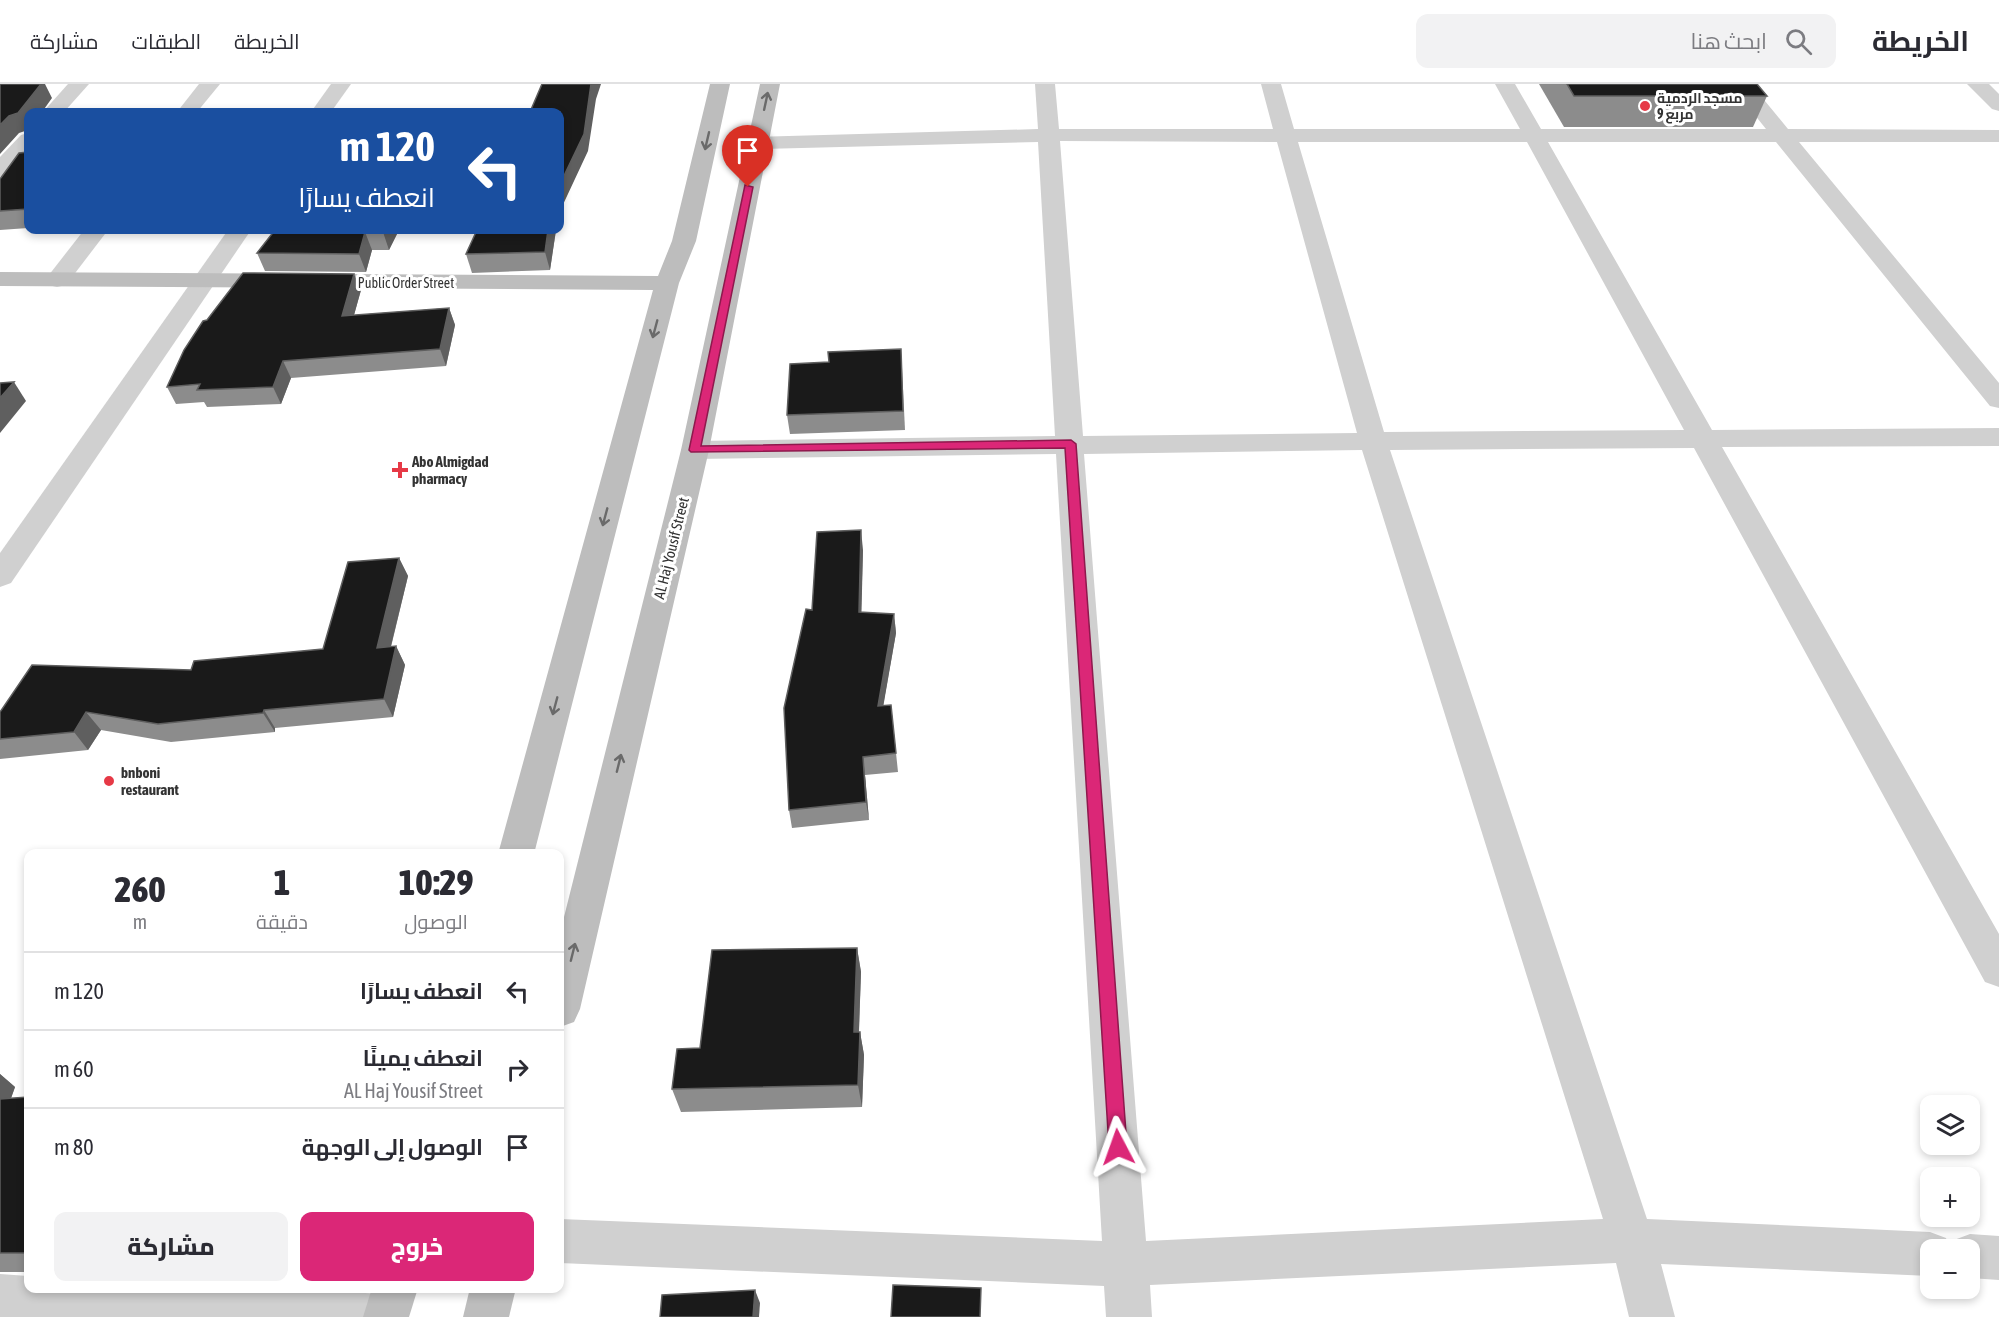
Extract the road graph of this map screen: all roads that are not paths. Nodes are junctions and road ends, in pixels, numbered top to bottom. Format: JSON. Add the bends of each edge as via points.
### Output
{"nodes":[{"id":1,"x":79,"y":84,"type":"edge"},
{"id":2,"x":210,"y":84,"type":"edge"},
{"id":3,"x":341,"y":84,"type":"edge"},
{"id":4,"x":720,"y":84,"type":"edge"},
{"id":5,"x":770,"y":84,"type":"edge"},
{"id":6,"x":1045,"y":84,"type":"edge"},
{"id":7,"x":1271,"y":84,"type":"edge"},
{"id":8,"x":1505,"y":84,"type":"edge"},
{"id":9,"x":1740,"y":84,"type":"edge"},
{"id":10,"x":1977,"y":84,"type":"edge"},
{"id":11,"x":1999,"y":105,"type":"edge"},
{"id":12,"x":57,"y":108,"type":"edge"},
{"id":13,"x":190,"y":108,"type":"edge"},
{"id":14,"x":324,"y":108,"type":"edge"},
{"id":15,"x":1049,"y":135,"type":"junction"},
{"id":16,"x":1286,"y":136,"type":"junction"},
{"id":17,"x":1534,"y":136,"type":"junction"},
{"id":18,"x":1999,"y":136,"type":"edge"},
{"id":19,"x":1781,"y":137,"type":"junction"},
{"id":20,"x":757,"y":143,"type":"junction"},
{"id":21,"x":24,"y":146,"type":"edge"},
{"id":22,"x":0,"y":170,"type":"edge"},
{"id":23,"x":93,"y":234,"type":"edge"},
{"id":24,"x":236,"y":234,"type":"edge"},
{"id":25,"x":0,"y":279,"type":"edge"},
{"id":26,"x":57,"y":280,"type":"junction"},
{"id":27,"x":202,"y":282,"type":"junction"},
{"id":28,"x":667,"y":283,"type":"junction"},
{"id":29,"x":1999,"y":400,"type":"edge"},
{"id":30,"x":1999,"y":437,"type":"edge"},
{"id":31,"x":1373,"y":441,"type":"junction"},
{"id":32,"x":1706,"y":441,"type":"junction"},
{"id":33,"x":1071,"y":444,"type":"junction"},
{"id":34,"x":695,"y":450,"type":"junction"},
{"id":35,"x":0,"y":576,"type":"edge"},
{"id":36,"x":517,"y":849,"type":"edge"},
{"id":37,"x":1999,"y":970,"type":"edge"},
{"id":38,"x":564,"y":992,"type":"edge"},
{"id":39,"x":564,"y":1240,"type":"edge"},
{"id":40,"x":1632,"y":1240,"type":"junction"},
{"id":41,"x":1920,"y":1254,"type":"edge"},
{"id":42,"x":1980,"y":1257,"type":"edge"},
{"id":43,"x":1999,"y":1258,"type":"edge"},
{"id":44,"x":1126,"y":1264,"type":"junction"},
{"id":45,"x":393,"y":1293,"type":"edge"},
{"id":46,"x":492,"y":1293,"type":"edge"},
{"id":47,"x":0,"y":1298,"type":"edge"},
{"id":48,"x":384,"y":1317,"type":"edge"},
{"id":49,"x":486,"y":1317,"type":"edge"},
{"id":50,"x":1129,"y":1317,"type":"edge"},
{"id":51,"x":1652,"y":1317,"type":"edge"}],
"edges":[{"from":1,"to":12,"type":"street"},
{"from":2,"to":13,"type":"street"},
{"from":3,"to":14,"type":"street"},
{"from":4,"to":28,"type":"main road","one_way":true,"via":[[684,242]]},
{"from":20,"to":5,"type":"main road","name":"AL Haj Yousif Street","one_way":true},
{"from":6,"to":15,"type":"street"},
{"from":7,"to":16,"type":"street"},
{"from":8,"to":17,"type":"street"},
{"from":9,"to":19,"type":"street"},
{"from":10,"to":11,"type":"street"},
{"from":15,"to":16,"type":"street"},
{"from":15,"to":20,"type":"street"},
{"from":15,"to":33,"type":"street"},
{"from":16,"to":17,"type":"street"},
{"from":16,"to":31,"type":"street"},
{"from":17,"to":19,"type":"street"},
{"from":17,"to":32,"type":"street"},
{"from":18,"to":19,"type":"street"},
{"from":19,"to":29,"type":"street"},
{"from":20,"to":34,"type":"main road","name":"AL Haj Yousif Street"},
{"from":21,"to":22,"type":"street"},
{"from":23,"to":26,"type":"street"},
{"from":24,"to":27,"type":"street"},
{"from":25,"to":26,"type":"main road","name":"Public Order Street"},
{"from":26,"to":27,"type":"main road","name":"Public Order Street"},
{"from":27,"to":28,"type":"main road","name":"Public Order Street"},
{"from":27,"to":35,"type":"street"},
{"from":28,"to":36,"type":"main road","one_way":true},
{"from":30,"to":32,"type":"street"},
{"from":31,"to":32,"type":"street"},
{"from":31,"to":33,"type":"street"},
{"from":31,"to":40,"type":"street"},
{"from":32,"to":37,"type":"street"},
{"from":33,"to":34,"type":"street"},
{"from":33,"to":44,"type":"street"},
{"from":38,"to":34,"type":"main road","name":"AL Haj Yousif Street","one_way":true},
{"from":39,"to":44,"type":"street"},
{"from":40,"to":41,"type":"street"},
{"from":40,"to":44,"type":"street"},
{"from":40,"to":51,"type":"street"},
{"from":42,"to":43,"type":"street"},
{"from":44,"to":50,"type":"street"},
{"from":45,"to":48,"type":"main road"},
{"from":46,"to":49,"type":"main road"},
{"from":47,"to":48,"type":"street"}]}
